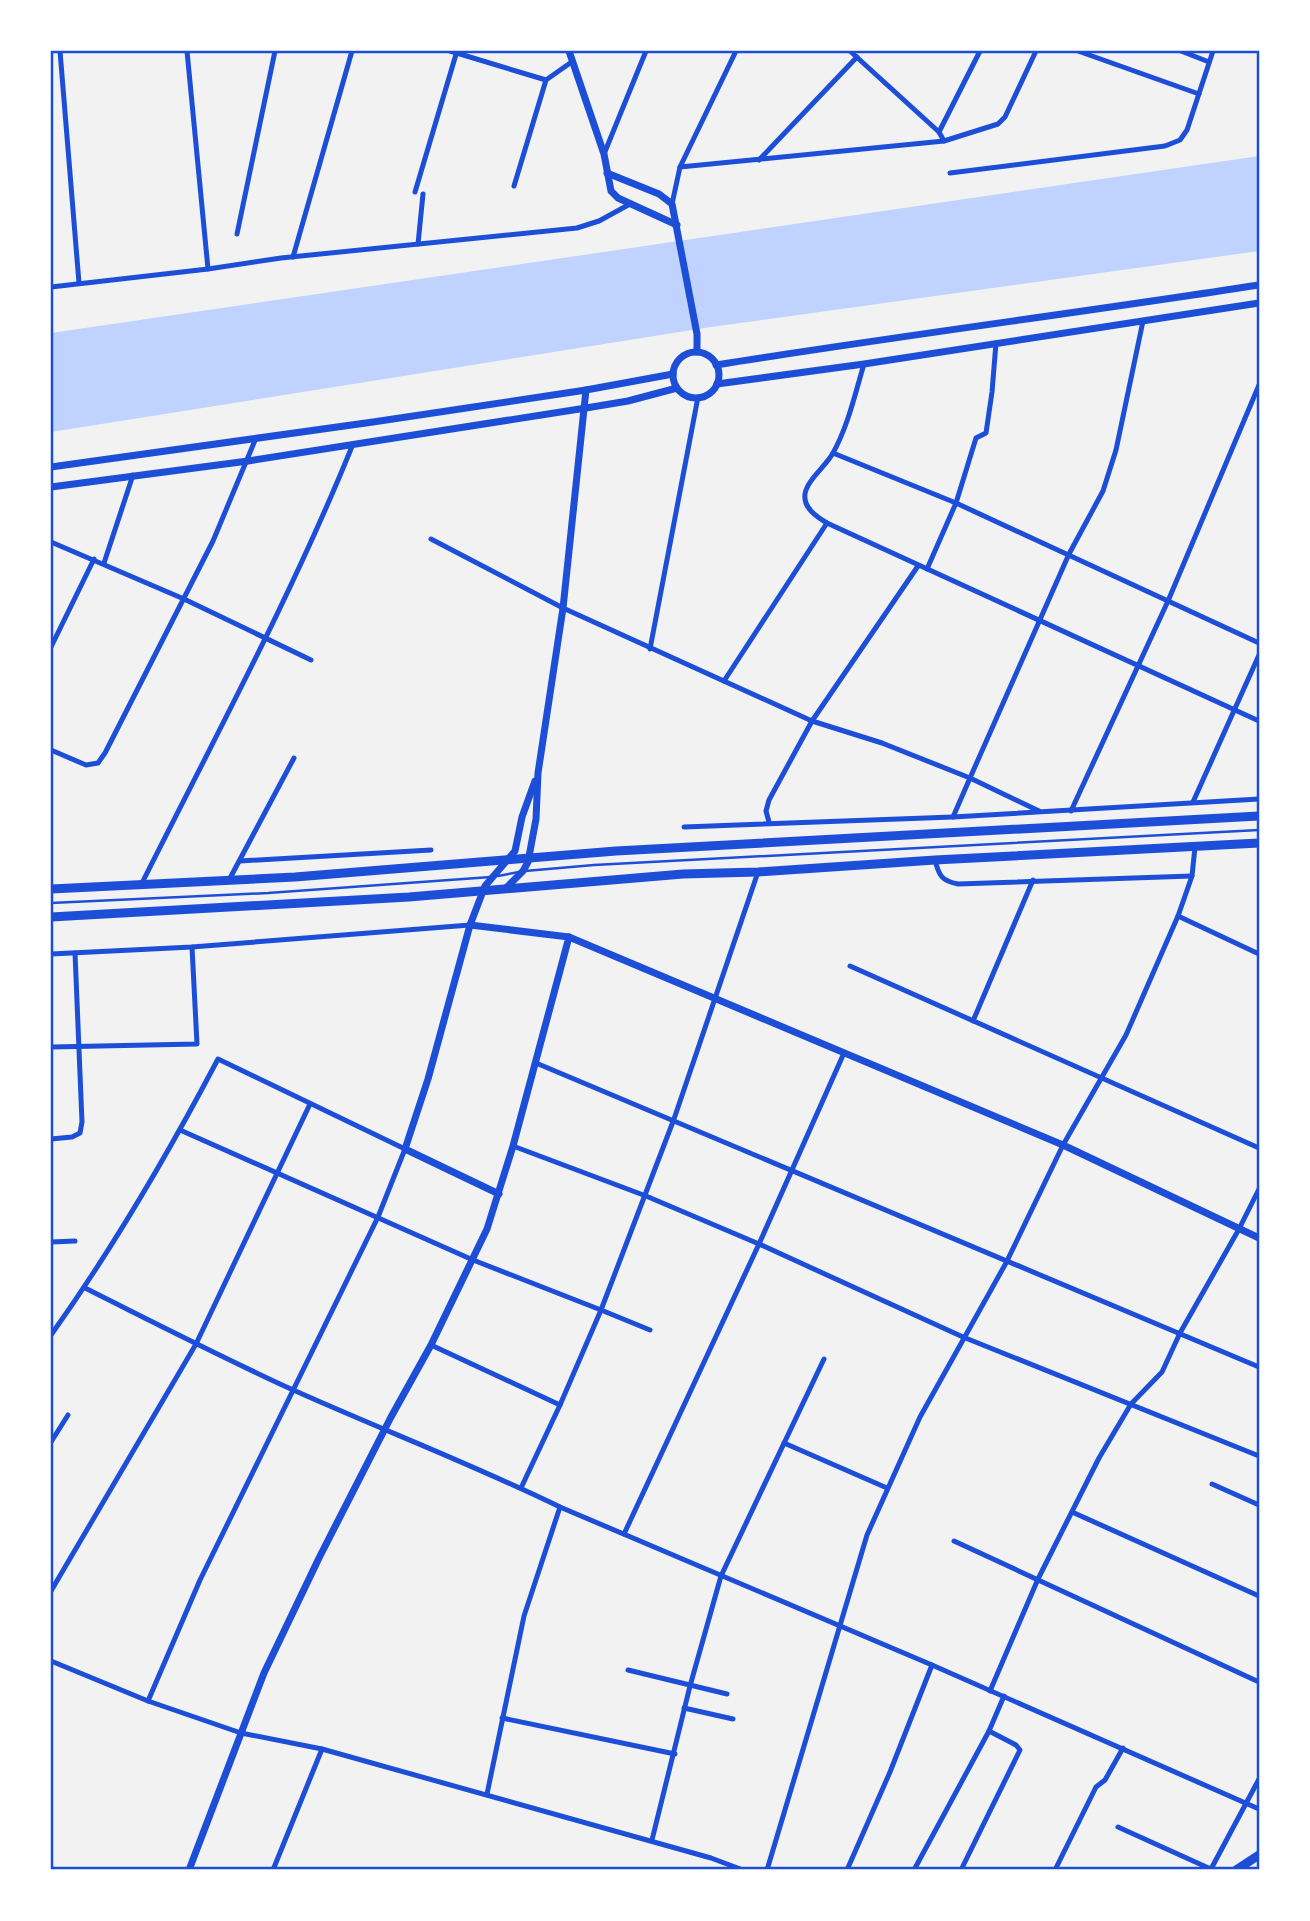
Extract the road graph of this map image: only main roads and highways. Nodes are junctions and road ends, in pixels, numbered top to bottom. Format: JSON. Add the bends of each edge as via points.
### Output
{"nodes":[{"id":1,"x":1259,"y":816,"type":"edge"},
{"id":2,"x":1259,"y":843,"type":"edge"},
{"id":3,"x":51,"y":889,"type":"edge"},
{"id":4,"x":51,"y":917,"type":"edge"},
{"id":5,"x":1259,"y":1855,"type":"edge"},
{"id":6,"x":1236,"y":1870,"type":"edge"}],
"edges":[{"from":1,"to":3,"type":"main road"},
{"from":2,"to":4,"type":"main road","via":[[683,874],[268,906]]},
{"from":5,"to":6,"type":"main road"}]}
